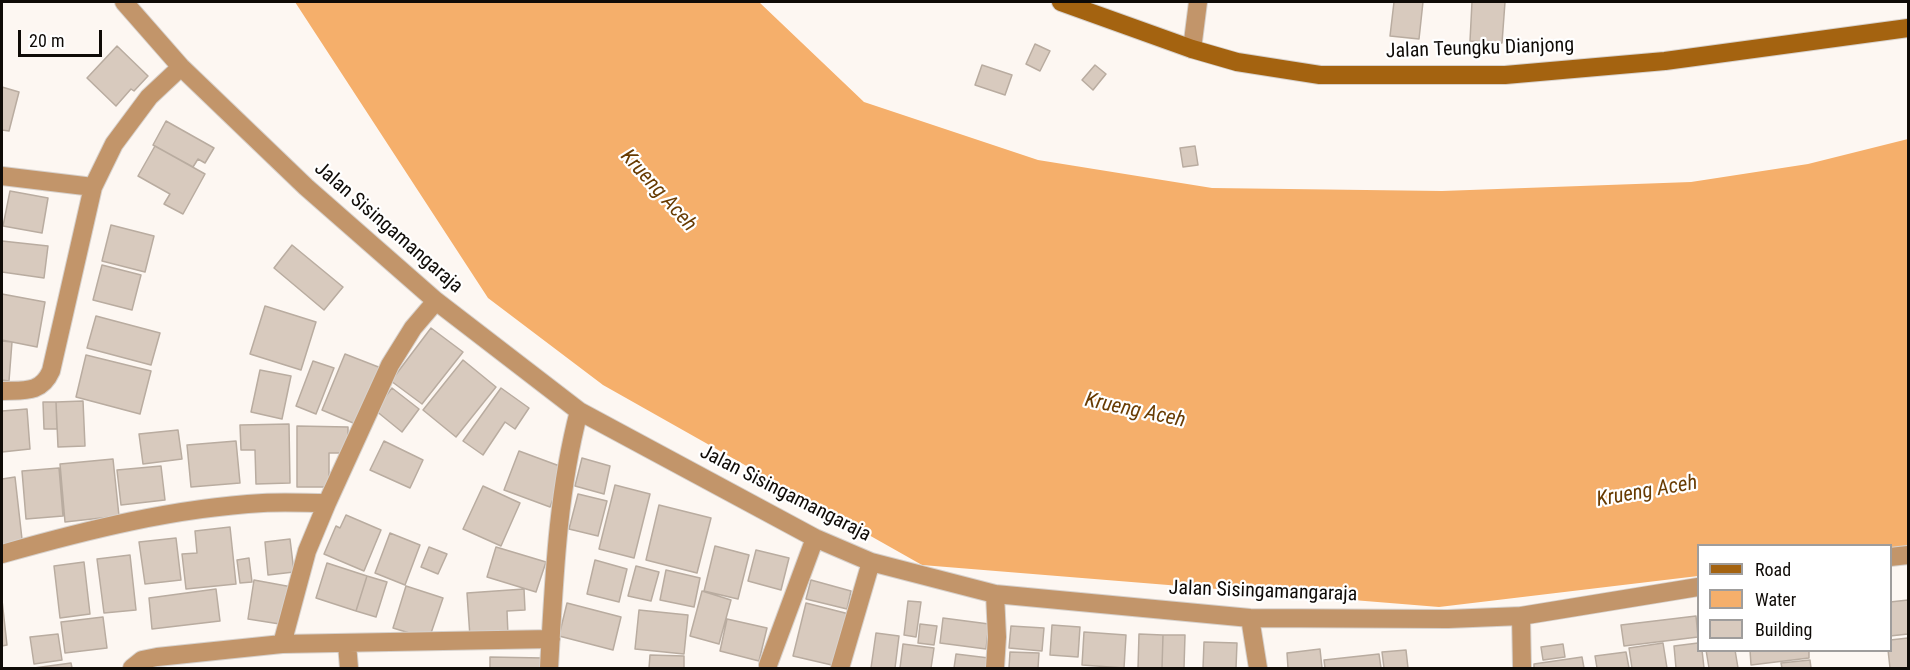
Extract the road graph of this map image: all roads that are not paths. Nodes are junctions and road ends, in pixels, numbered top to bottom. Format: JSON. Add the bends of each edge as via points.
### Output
{"nodes":[{"id":1,"x":124,"y":2,"type":"edge"},
{"id":2,"x":1061,"y":2,"type":"edge"},
{"id":3,"x":1198,"y":2,"type":"edge"},
{"id":4,"x":1908,"y":28,"type":"edge"},
{"id":5,"x":1192,"y":49,"type":"junction"},
{"id":6,"x":181,"y":67,"type":"junction"},
{"id":7,"x":2,"y":176,"type":"edge"},
{"id":8,"x":93,"y":187,"type":"junction"},
{"id":9,"x":436,"y":301,"type":"junction"},
{"id":10,"x":2,"y":391,"type":"edge"},
{"id":11,"x":579,"y":411,"type":"junction"},
{"id":12,"x":327,"y":503,"type":"junction"},
{"id":13,"x":815,"y":538,"type":"junction"},
{"id":14,"x":2,"y":554,"type":"edge"},
{"id":15,"x":1908,"y":555,"type":"edge"},
{"id":16,"x":1892,"y":557,"type":"edge"},
{"id":17,"x":871,"y":562,"type":"junction"},
{"id":18,"x":1697,"y":587,"type":"edge"},
{"id":19,"x":995,"y":594,"type":"junction"},
{"id":20,"x":1521,"y":616,"type":"junction"},
{"id":21,"x":1250,"y":618,"type":"junction"},
{"id":22,"x":551,"y":639,"type":"junction"},
{"id":23,"x":282,"y":644,"type":"junction"},
{"id":24,"x":347,"y":644,"type":"junction"},
{"id":25,"x":768,"y":665,"type":"dead end"},
{"id":26,"x":132,"y":669,"type":"edge"},
{"id":27,"x":349,"y":669,"type":"edge"},
{"id":28,"x":549,"y":669,"type":"edge"},
{"id":29,"x":840,"y":669,"type":"edge"},
{"id":30,"x":995,"y":669,"type":"edge"},
{"id":31,"x":1258,"y":669,"type":"edge"},
{"id":32,"x":1522,"y":669,"type":"edge"}],
"edges":[{"from":1,"to":6,"type":"street","name":"Jalan Sisingamangaraja"},
{"from":2,"to":5,"type":"street","name":"Jalan Teungku Dianjong"},
{"from":3,"to":5,"type":"street"},
{"from":4,"to":5,"type":"street","name":"Jalan Teungku Dianjong","via":[[1665,61],[1505,75],[1320,75],[1237,62]]},
{"from":6,"to":8,"type":"street","via":[[149,97],[114,144]]},
{"from":6,"to":9,"type":"street","name":"Jalan Sisingamangaraja","via":[[306,187]]},
{"from":7,"to":8,"type":"street"},
{"from":8,"to":10,"type":"street","via":[[47,381],[35,389]]},
{"from":9,"to":11,"type":"street","name":"Jalan Sisingamangaraja"},
{"from":9,"to":12,"type":"street","via":[[390,365]]},
{"from":11,"to":13,"type":"street","name":"Jalan Sisingamangaraja"},
{"from":11,"to":22,"type":"street","via":[[559,518]]},
{"from":12,"to":14,"type":"street","via":[[263,503],[187,511],[119,523]]},
{"from":12,"to":23,"type":"street","via":[[307,551]]},
{"from":13,"to":17,"type":"street","name":"Jalan Sisingamangaraja"},
{"from":13,"to":25,"type":"street"},
{"from":15,"to":16,"type":"street"},
{"from":17,"to":19,"type":"street","name":"Jalan Sisingamangaraja"},
{"from":17,"to":29,"type":"street"},
{"from":18,"to":20,"type":"street","name":"Jalan Sisingamangaraja"},
{"from":19,"to":21,"type":"street","name":"Jalan Sisingamangaraja"},
{"from":19,"to":30,"type":"street"},
{"from":20,"to":21,"type":"street","name":"Jalan Sisingamangaraja"},
{"from":20,"to":32,"type":"street"},
{"from":21,"to":31,"type":"street"},
{"from":22,"to":24,"type":"street"},
{"from":22,"to":28,"type":"street"},
{"from":23,"to":24,"type":"street"},
{"from":23,"to":26,"type":"street","via":[[157,657],[142,660]]},
{"from":24,"to":27,"type":"street"}]}
